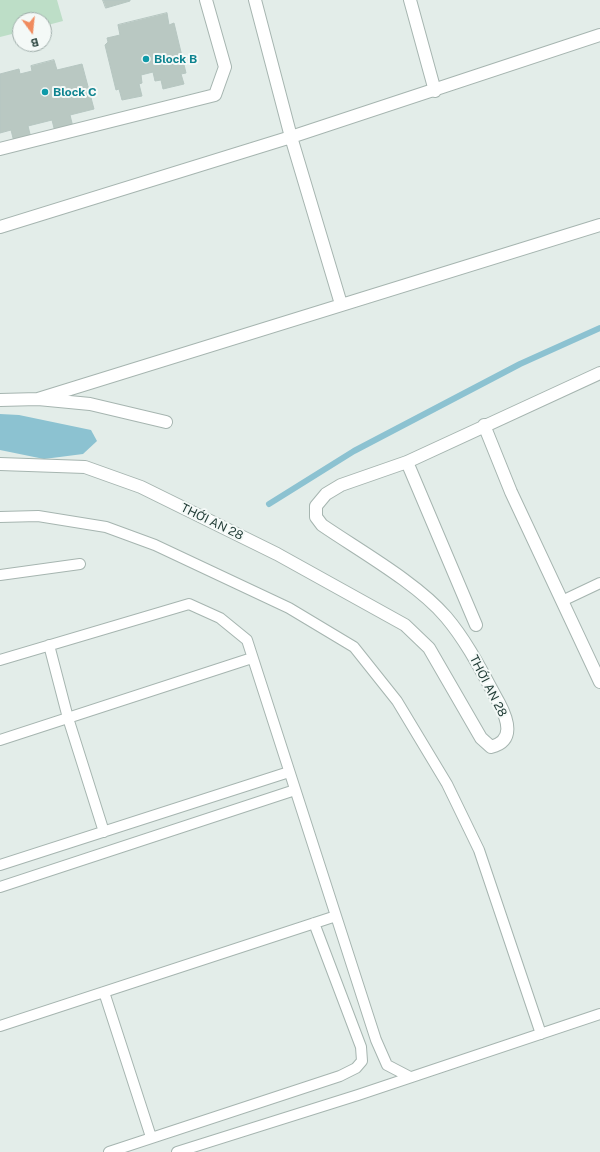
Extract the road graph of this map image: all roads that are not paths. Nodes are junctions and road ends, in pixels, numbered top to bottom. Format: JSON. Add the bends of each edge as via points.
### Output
{"nodes":[{"id":1,"x":206,"y":0,"type":"edge"},
{"id":2,"x":254,"y":0,"type":"edge"},
{"id":3,"x":410,"y":0,"type":"edge"},
{"id":4,"x":600,"y":35,"type":"edge"},
{"id":5,"x":435,"y":91,"type":"junction"},
{"id":6,"x":291,"y":138,"type":"junction"},
{"id":7,"x":0,"y":149,"type":"edge"},
{"id":8,"x":600,"y":225,"type":"edge"},
{"id":9,"x":0,"y":227,"type":"edge"},
{"id":10,"x":341,"y":304,"type":"junction"},
{"id":11,"x":600,"y":374,"type":"edge"},
{"id":12,"x":38,"y":399,"type":"junction"},
{"id":13,"x":0,"y":400,"type":"edge"},
{"id":14,"x":166,"y":422,"type":"dead end"},
{"id":15,"x":484,"y":425,"type":"junction"},
{"id":16,"x":407,"y":462,"type":"junction"},
{"id":17,"x":0,"y":464,"type":"edge"},
{"id":18,"x":0,"y":517,"type":"edge"},
{"id":19,"x":80,"y":564,"type":"dead end"},
{"id":20,"x":0,"y":575,"type":"edge"},
{"id":21,"x":600,"y":583,"type":"edge"},
{"id":22,"x":562,"y":601,"type":"junction"},
{"id":23,"x":476,"y":625,"type":"dead end"},
{"id":24,"x":49,"y":645,"type":"junction"},
{"id":25,"x":252,"y":658,"type":"junction"},
{"id":26,"x":0,"y":660,"type":"edge"},
{"id":27,"x":600,"y":682,"type":"edge"},
{"id":28,"x":68,"y":718,"type":"junction"},
{"id":29,"x":0,"y":740,"type":"edge"},
{"id":30,"x":289,"y":772,"type":"junction"},
{"id":31,"x":295,"y":790,"type":"junction"},
{"id":32,"x":104,"y":832,"type":"junction"},
{"id":33,"x":0,"y":865,"type":"edge"},
{"id":34,"x":0,"y":887,"type":"edge"},
{"id":35,"x":336,"y":916,"type":"junction"},
{"id":36,"x":314,"y":923,"type":"junction"},
{"id":37,"x":104,"y":992,"type":"junction"},
{"id":38,"x":600,"y":1014,"type":"edge"},
{"id":39,"x":0,"y":1026,"type":"edge"},
{"id":40,"x":541,"y":1034,"type":"junction"},
{"id":41,"x":410,"y":1077,"type":"junction"},
{"id":42,"x":151,"y":1138,"type":"junction"},
{"id":43,"x":109,"y":1152,"type":"edge"},
{"id":44,"x":177,"y":1152,"type":"edge"}],
"edges":[{"from":1,"to":7,"type":"street","via":[[225,67],[215,95]]},
{"from":2,"to":6,"type":"street"},
{"from":3,"to":5,"type":"street"},
{"from":4,"to":5,"type":"street"},
{"from":5,"to":6,"type":"street"},
{"from":6,"to":9,"type":"street"},
{"from":6,"to":10,"type":"street"},
{"from":8,"to":10,"type":"street"},
{"from":10,"to":12,"type":"street"},
{"from":11,"to":15,"type":"street","name":"THỚI AN 28"},
{"from":12,"to":13,"type":"street"},
{"from":12,"to":14,"type":"street","via":[[90,404]]},
{"from":15,"to":16,"type":"street","name":"THỚI AN 28"},
{"from":15,"to":22,"type":"street","via":[[511,492]]},
{"from":16,"to":17,"type":"street","name":"THỚI AN 28","via":[[341,485],[326,494],[316,506],[316,517],[322,525],[412,587],[446,617],[469,649],[503,711],[507,736],[500,744],[491,747],[481,738],[429,648],[399,621],[277,554],[141,486],[85,467]]},
{"from":16,"to":23,"type":"street"},
{"from":18,"to":40,"type":"lane","via":[[38,516],[106,527],[155,545],[289,608],[354,647],[397,701],[447,784],[479,850]]},
{"from":19,"to":20,"type":"lane"},
{"from":21,"to":22,"type":"lane"},
{"from":22,"to":27,"type":"street"},
{"from":24,"to":25,"type":"lane","via":[[189,604],[220,618],[247,640]]},
{"from":24,"to":26,"type":"lane"},
{"from":24,"to":28,"type":"lane"},
{"from":25,"to":28,"type":"lane"},
{"from":25,"to":30,"type":"lane"},
{"from":28,"to":29,"type":"lane"},
{"from":28,"to":32,"type":"lane"},
{"from":30,"to":31,"type":"lane"},
{"from":30,"to":32,"type":"lane"},
{"from":31,"to":34,"type":"lane"},
{"from":31,"to":35,"type":"lane"},
{"from":32,"to":33,"type":"lane"},
{"from":35,"to":36,"type":"lane"},
{"from":35,"to":41,"type":"lane","via":[[376,1040],[387,1065]]},
{"from":36,"to":37,"type":"lane"},
{"from":36,"to":42,"type":"lane","via":[[361,1047],[362,1061],[356,1068],[340,1076]]},
{"from":37,"to":39,"type":"lane"},
{"from":37,"to":42,"type":"lane"},
{"from":38,"to":40,"type":"lane"},
{"from":40,"to":41,"type":"lane"},
{"from":41,"to":44,"type":"lane"},
{"from":42,"to":43,"type":"lane"}]}
